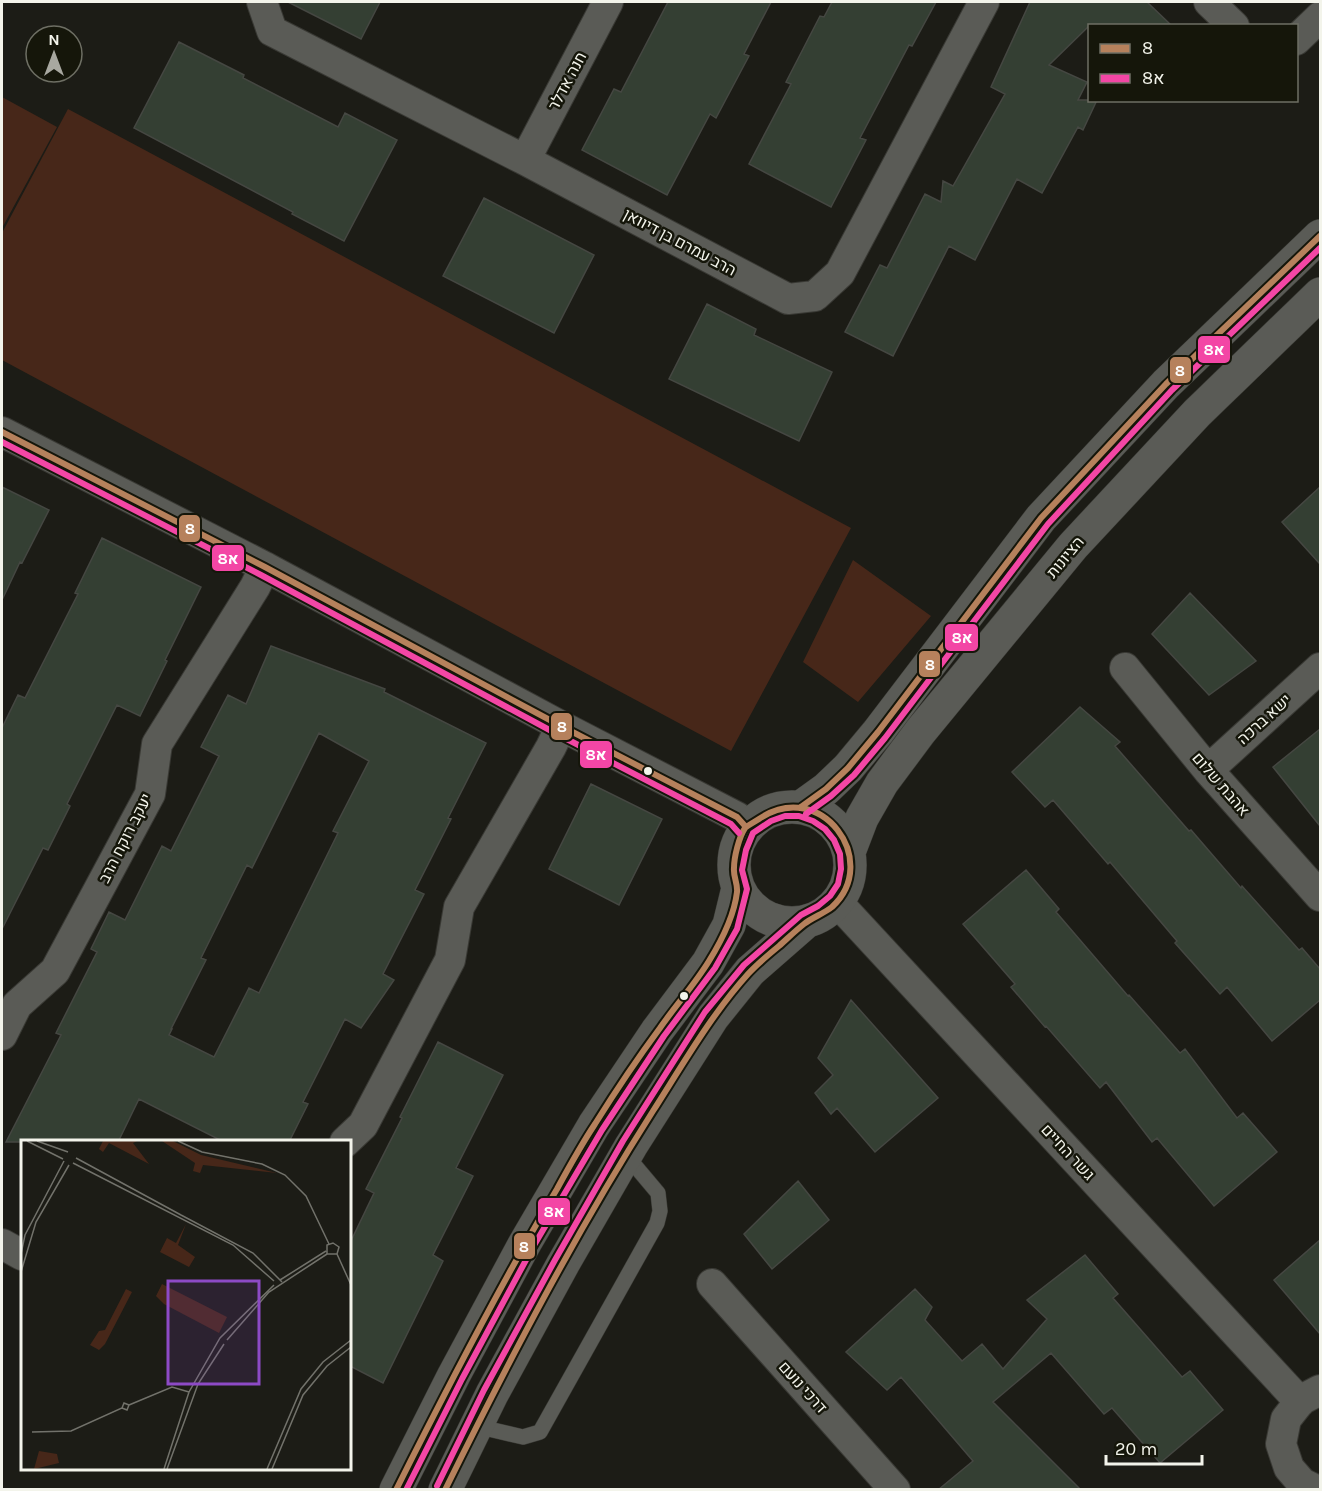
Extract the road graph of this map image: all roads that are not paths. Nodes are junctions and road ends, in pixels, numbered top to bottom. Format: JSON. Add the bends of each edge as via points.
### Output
{"nodes":[{"id":1,"x":262,"y":2,"type":"edge"},
{"id":2,"x":608,"y":2,"type":"edge"},
{"id":3,"x":984,"y":2,"type":"edge"},
{"id":4,"x":1209,"y":2,"type":"edge"},
{"id":5,"x":1320,"y":17,"type":"edge"},
{"id":6,"x":1232,"y":24,"type":"edge"},
{"id":7,"x":1298,"y":38,"type":"edge"},
{"id":8,"x":525,"y":160,"type":"junction"},
{"id":9,"x":1320,"y":236,"type":"edge"},
{"id":10,"x":1320,"y":294,"type":"edge"},
{"id":11,"x":2,"y":432,"type":"edge"},
{"id":12,"x":265,"y":567,"type":"junction"},
{"id":13,"x":1125,"y":668,"type":"dead end"},
{"id":14,"x":1320,"y":668,"type":"edge"},
{"id":15,"x":561,"y":726,"type":"junction"},
{"id":16,"x":1208,"y":770,"type":"junction"},
{"id":17,"x":801,"y":807,"type":"junction"},
{"id":18,"x":746,"y":827,"type":"junction"},
{"id":19,"x":849,"y":852,"type":"junction"},
{"id":20,"x":738,"y":888,"type":"junction"},
{"id":21,"x":1320,"y":896,"type":"edge"},
{"id":22,"x":837,"y":902,"type":"junction"},
{"id":23,"x":806,"y":922,"type":"junction"},
{"id":24,"x":2,"y":1035,"type":"edge"},
{"id":25,"x":347,"y":1140,"type":"edge"},
{"id":26,"x":626,"y":1155,"type":"junction"},
{"id":27,"x":2,"y":1244,"type":"edge"},
{"id":28,"x":21,"y":1254,"type":"edge"},
{"id":29,"x":712,"y":1284,"type":"dead end"},
{"id":30,"x":1310,"y":1396,"type":"edge"},
{"id":31,"x":476,"y":1426,"type":"junction"},
{"id":32,"x":1296,"y":1485,"type":"edge"},
{"id":33,"x":396,"y":1490,"type":"edge"},
{"id":34,"x":445,"y":1490,"type":"edge"},
{"id":35,"x":895,"y":1490,"type":"edge"}],
"edges":[{"from":1,"to":8,"type":"street","name":"הרב עמרם בן דיוואן","via":[[272,32]]},
{"from":2,"to":8,"type":"street","name":"חנה אדלר"},
{"from":3,"to":8,"type":"street","name":"הרב עמרם בן דיוואן","via":[[840,273],[815,296],[788,298]]},
{"from":4,"to":6,"type":"street"},
{"from":5,"to":7,"type":"street"},
{"from":9,"to":17,"type":"street","via":[[1167,384],[1041,518],[878,732],[848,768]]},
{"from":10,"to":19,"type":"street","name":"הציונות","via":[[1197,413],[1073,546],[882,783]]},
{"from":11,"to":12,"type":"street"},
{"from":12,"to":15,"type":"street"},
{"from":12,"to":24,"type":"street","name":"יעקב רוקח הרב","via":[[157,744],[150,794],[55,971],[18,1005]]},
{"from":13,"to":16,"type":"street","name":"אהבת שלום"},
{"from":14,"to":16,"type":"street","name":"ישא ברכה"},
{"from":15,"to":18,"type":"street","via":[[737,817]]},
{"from":15,"to":25,"type":"street","via":[[459,907],[450,960],[363,1125]]},
{"from":16,"to":21,"type":"street","name":"אהבת שלום"},
{"from":17,"to":18,"type":"street","via":[[783,807]]},
{"from":17,"to":19,"type":"street","via":[[831,822]]},
{"from":18,"to":20,"type":"street","via":[[733,871]]},
{"from":19,"to":22,"type":"street","via":[[846,887]]},
{"from":20,"to":23,"type":"street","via":[[748,904],[769,919]]},
{"from":20,"to":33,"type":"street","via":[[729,925],[708,963],[657,1030],[594,1125],[525,1243]]},
{"from":22,"to":23,"type":"street"},
{"from":22,"to":30,"type":"street","name":"גשר החיים"},
{"from":23,"to":26,"type":"street","via":[[750,971],[713,1017]]},
{"from":26,"to":31,"type":"street"},
{"from":26,"to":31,"type":"lane","via":[[658,1193],[660,1211],[652,1233],[540,1432],[523,1437]]},
{"from":27,"to":28,"type":"street"},
{"from":29,"to":35,"type":"street","name":"דרכי נועם"},
{"from":30,"to":32,"type":"street","via":[[1286,1419],[1281,1444]]},
{"from":31,"to":34,"type":"street"}]}
